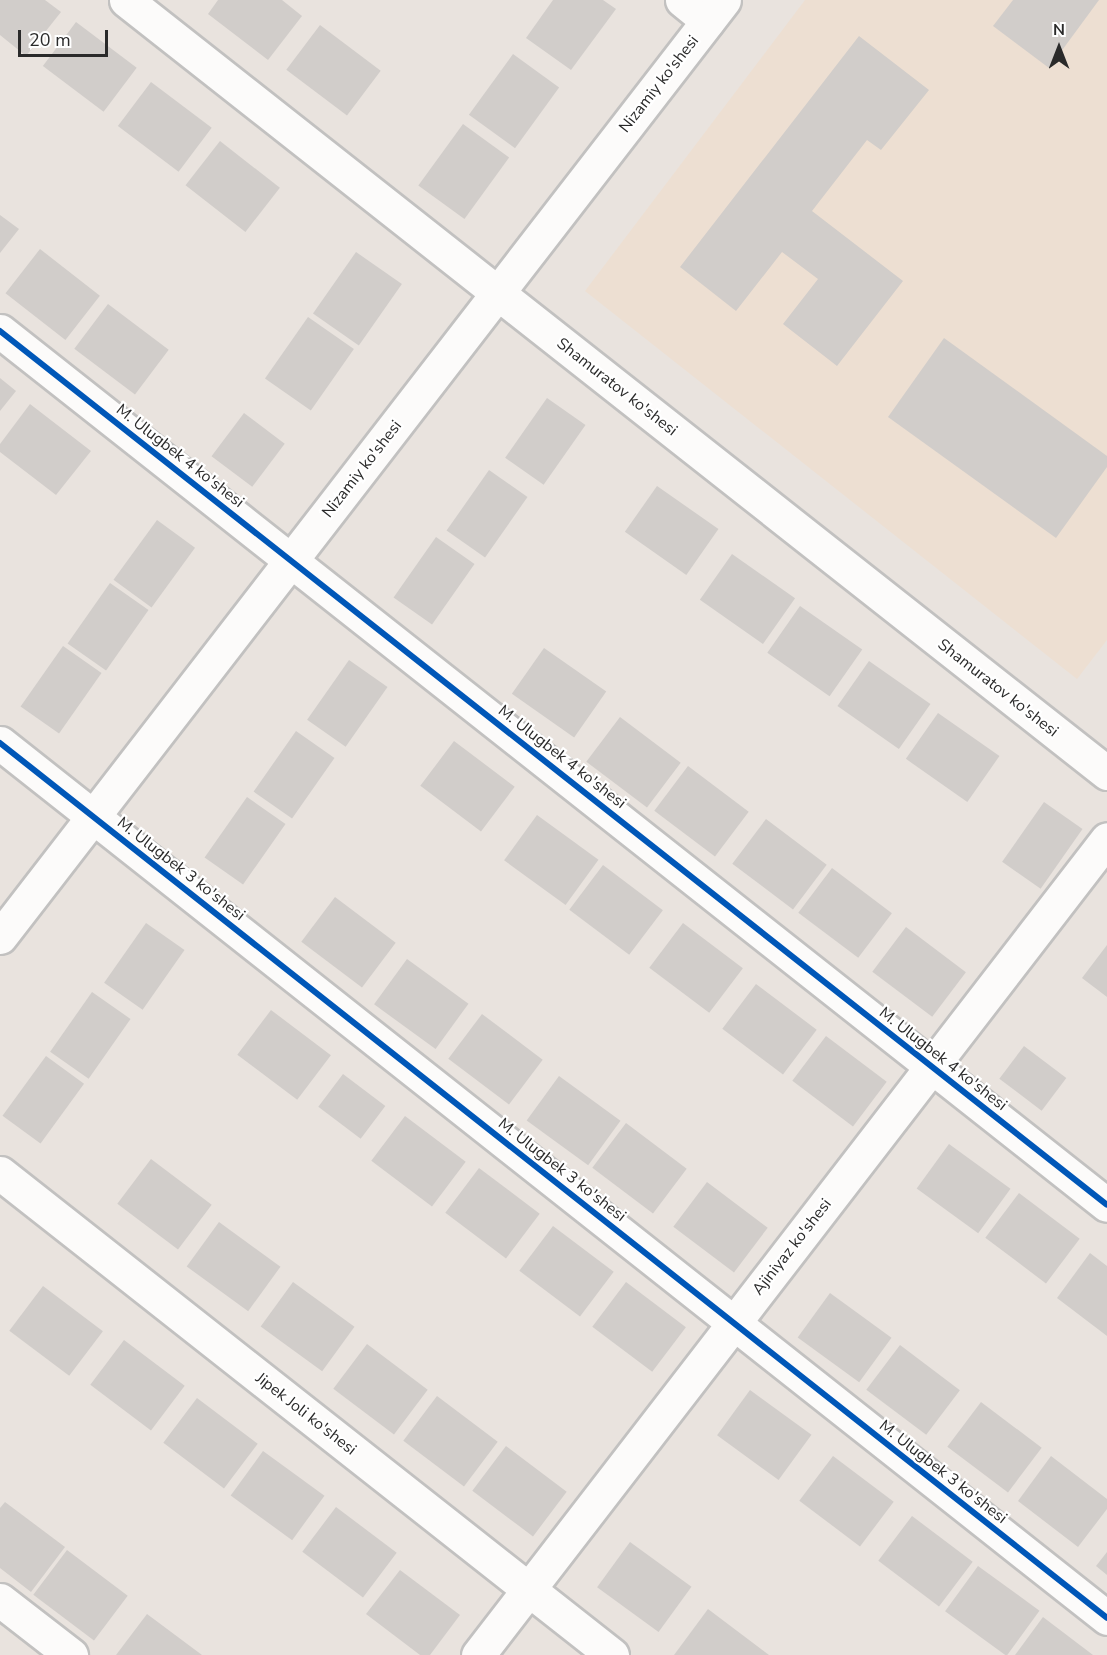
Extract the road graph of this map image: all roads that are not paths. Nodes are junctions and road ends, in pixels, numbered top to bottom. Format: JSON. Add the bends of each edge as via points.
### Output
{"nodes":[{"id":1,"x":126,"y":0,"type":"edge"},
{"id":2,"x":682,"y":0,"type":"edge"},
{"id":3,"x":716,"y":10,"type":"edge"},
{"id":4,"x":498,"y":293,"type":"junction"},
{"id":5,"x":0,"y":331,"type":"edge"},
{"id":6,"x":291,"y":561,"type":"junction"},
{"id":7,"x":0,"y":743,"type":"edge"},
{"id":8,"x":1107,"y":773,"type":"edge"},
{"id":9,"x":93,"y":817,"type":"junction"},
{"id":10,"x":1107,"y":839,"type":"edge"},
{"id":11,"x":0,"y":937,"type":"edge"},
{"id":12,"x":932,"y":1066,"type":"junction"},
{"id":13,"x":0,"y":1173,"type":"edge"},
{"id":14,"x":1107,"y":1205,"type":"edge"},
{"id":15,"x":734,"y":1323,"type":"junction"},
{"id":16,"x":529,"y":1589,"type":"junction"},
{"id":17,"x":0,"y":1600,"type":"edge"},
{"id":18,"x":1107,"y":1618,"type":"edge"},
{"id":19,"x":71,"y":1655,"type":"edge"},
{"id":20,"x":478,"y":1655,"type":"edge"},
{"id":21,"x":612,"y":1655,"type":"edge"}],
"edges":[{"from":1,"to":4,"type":"street","name":"Shamuratov ko'shesi"},
{"from":2,"to":3,"type":"street"},
{"from":3,"to":4,"type":"street","name":"Nizamiy ko'shesi"},
{"from":4,"to":6,"type":"street","name":"Nizamiy ko'shesi"},
{"from":4,"to":8,"type":"street","name":"Shamuratov ko'shesi"},
{"from":5,"to":6,"type":"street","name":"M. Ulugbek 4 ko'shesi"},
{"from":6,"to":9,"type":"street","name":"Nizamiy ko'shesi"},
{"from":6,"to":12,"type":"street","name":"M. Ulugbek 4 ko'shesi"},
{"from":7,"to":9,"type":"street","name":"M. Ulugbek 3 ko'shesi"},
{"from":9,"to":11,"type":"street","name":"Nizamiy ko'shesi"},
{"from":9,"to":15,"type":"street","name":"M. Ulugbek 3 ko'shesi"},
{"from":10,"to":12,"type":"street","name":"Ajiniyaz ko'shesi"},
{"from":12,"to":14,"type":"street","name":"M. Ulugbek 4 ko'shesi"},
{"from":12,"to":15,"type":"street","name":"Ajiniyaz ko'shesi"},
{"from":13,"to":16,"type":"street","name":"Jipek Joli ko'shesi"},
{"from":15,"to":16,"type":"street","name":"Ajiniyaz ko'shesi"},
{"from":15,"to":18,"type":"street","name":"M. Ulugbek 3 ko'shesi"},
{"from":16,"to":20,"type":"street","name":"Ajiniyaz ko'shesi"},
{"from":16,"to":21,"type":"street","name":"Jipek Joli ko'shesi"},
{"from":17,"to":19,"type":"street"}]}
